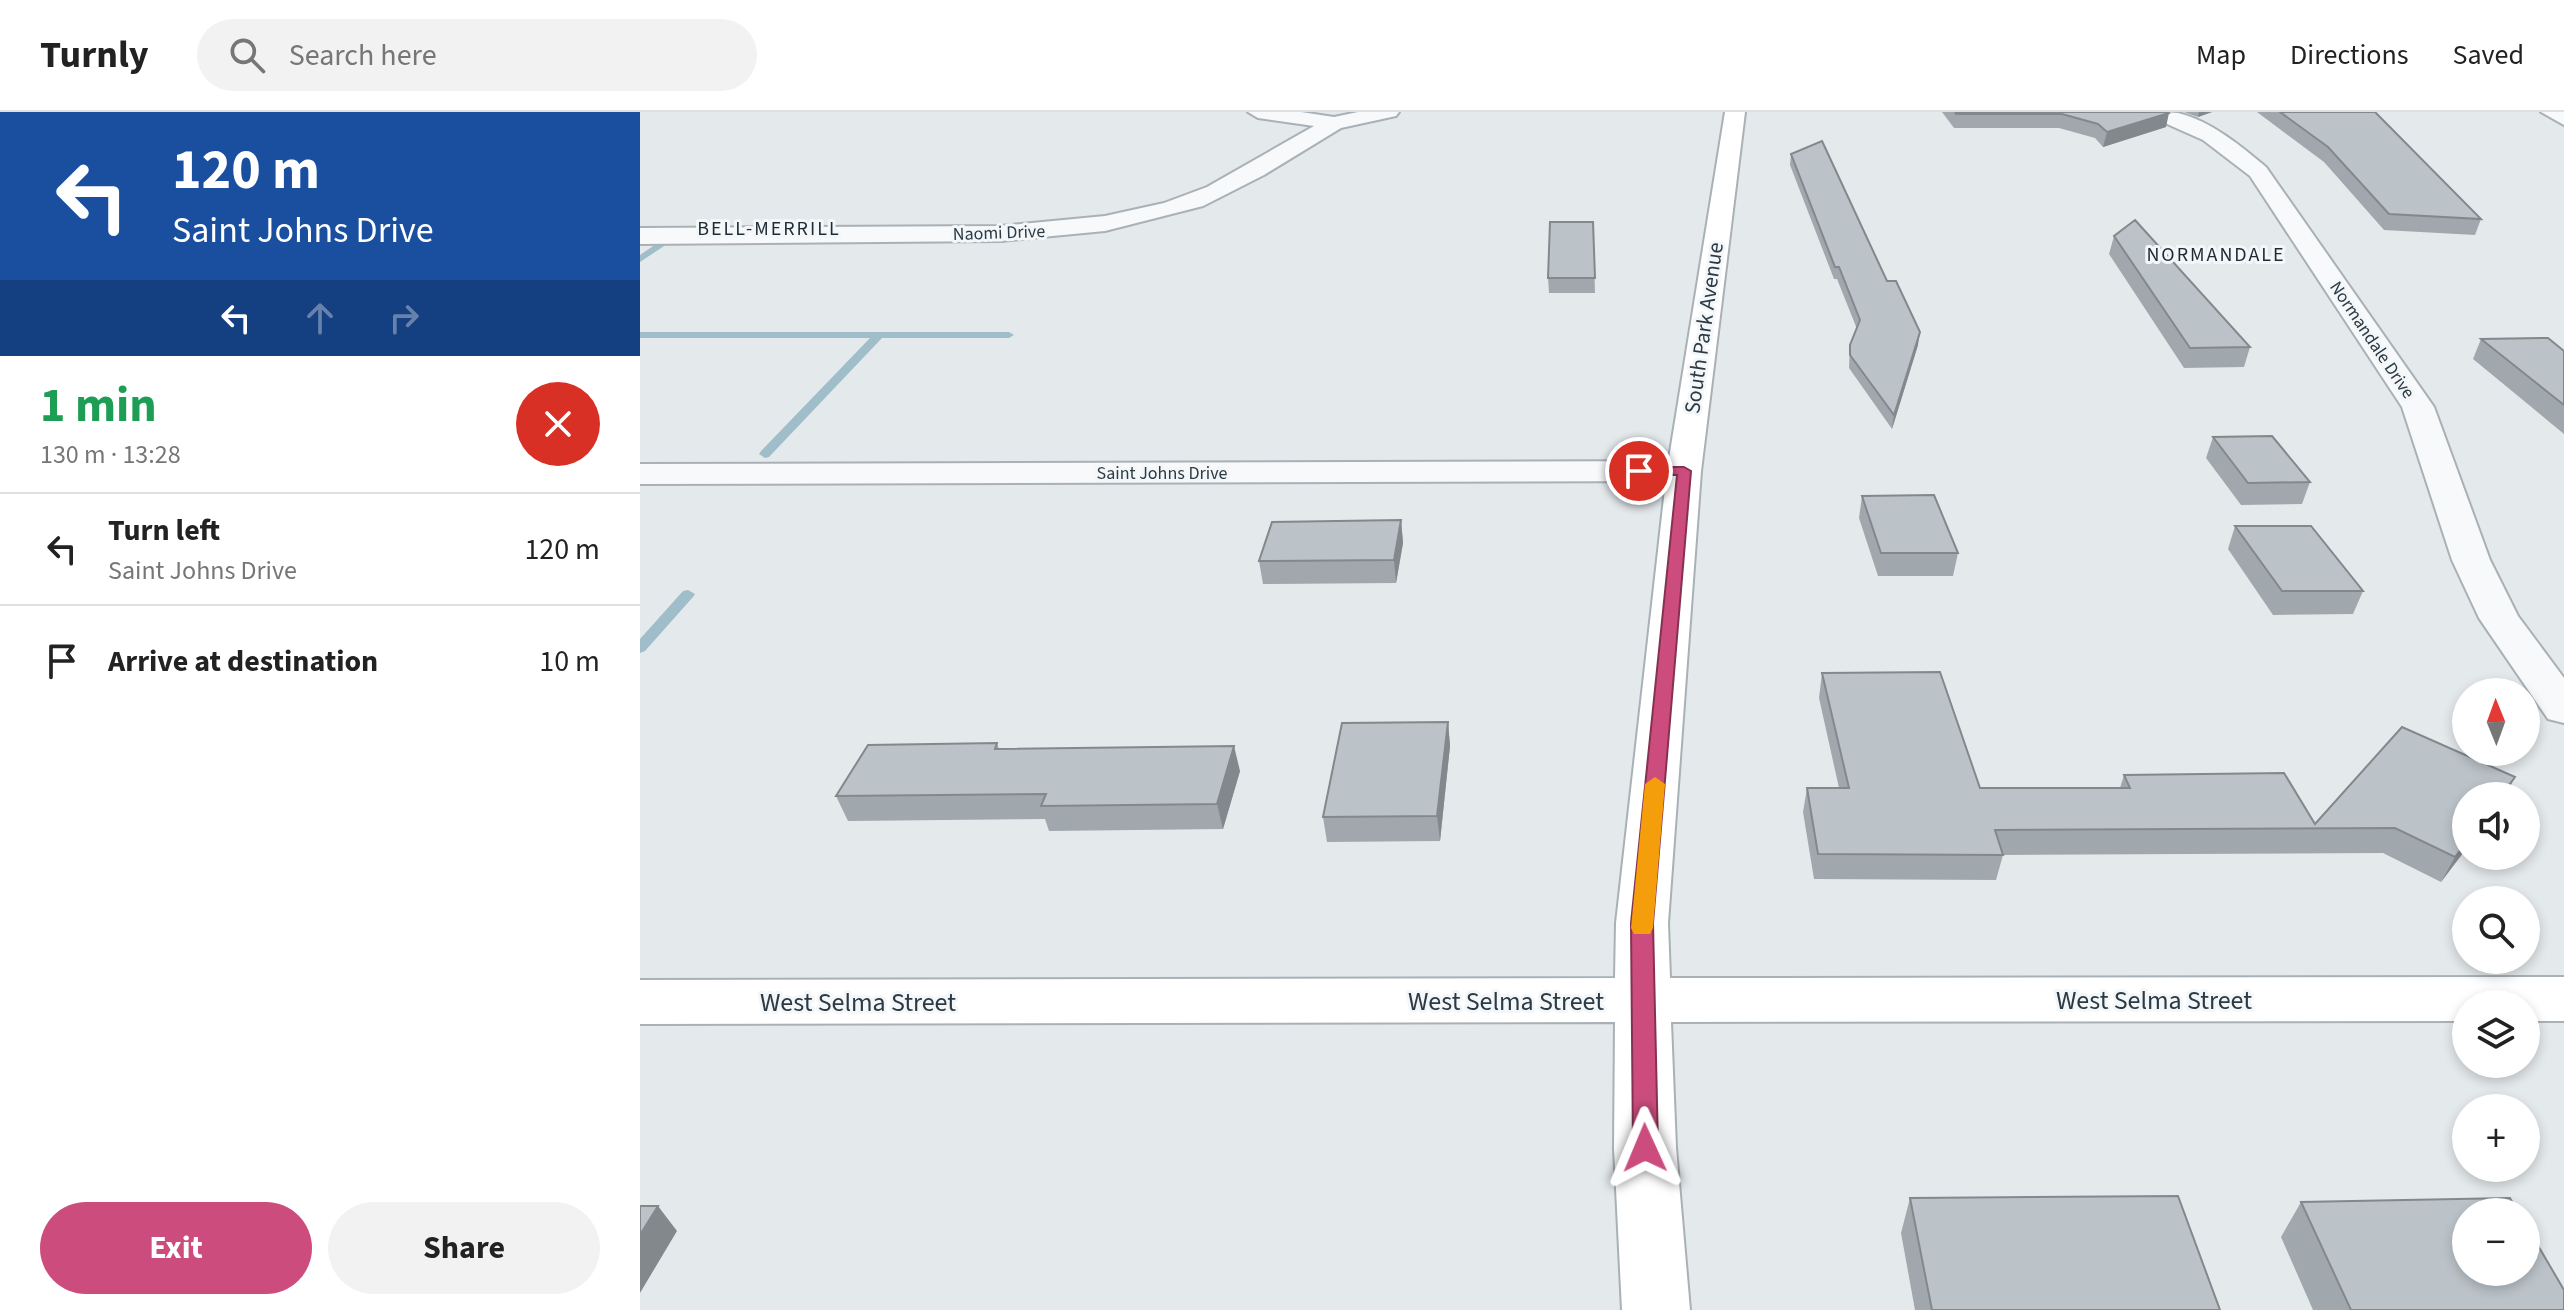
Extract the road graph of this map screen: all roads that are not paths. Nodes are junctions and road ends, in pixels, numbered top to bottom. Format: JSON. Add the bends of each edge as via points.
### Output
{"nodes":[{"id":1,"x":1258,"y":112,"type":"edge"},
{"id":2,"x":1389,"y":112,"type":"edge"},
{"id":3,"x":1735,"y":112,"type":"edge"},
{"id":4,"x":2156,"y":112,"type":"edge"},
{"id":5,"x":2551,"y":112,"type":"edge"},
{"id":6,"x":2564,"y":119,"type":"edge"},
{"id":7,"x":1334,"y":123,"type":"junction"},
{"id":8,"x":640,"y":236,"type":"edge"},
{"id":9,"x":1684,"y":471,"type":"junction"},
{"id":10,"x":640,"y":474,"type":"edge"},
{"id":11,"x":2564,"y":709,"type":"edge"},
{"id":12,"x":2564,"y":999,"type":"edge"},
{"id":13,"x":1642,"y":1001,"type":"junction"},
{"id":14,"x":640,"y":1002,"type":"edge"},
{"id":15,"x":1656,"y":1310,"type":"edge"}],
"edges":[{"from":1,"to":7,"type":"street"},
{"from":2,"to":7,"type":"street"},
{"from":3,"to":9,"type":"street","name":"South Park Avenue"},
{"from":4,"to":11,"type":"street","name":"Normandale Drive","via":[[2202,129],[2258,172],[2392,364],[2418,407],[2471,560],[2499,618]]},
{"from":5,"to":6,"type":"street"},
{"from":7,"to":8,"type":"street","name":"Naomi Drive","via":[[1202,198],[1104,225],[1002,234]]},
{"from":9,"to":10,"type":"street","name":"Saint Johns Drive"},
{"from":9,"to":13,"type":"street","name":"South Park Avenue","via":[[1642,923]]},
{"from":12,"to":13,"type":"street","name":"West Selma Street"},
{"from":13,"to":14,"type":"street","name":"West Selma Street"},
{"from":13,"to":15,"type":"street","name":"South Park Avenue"}]}
